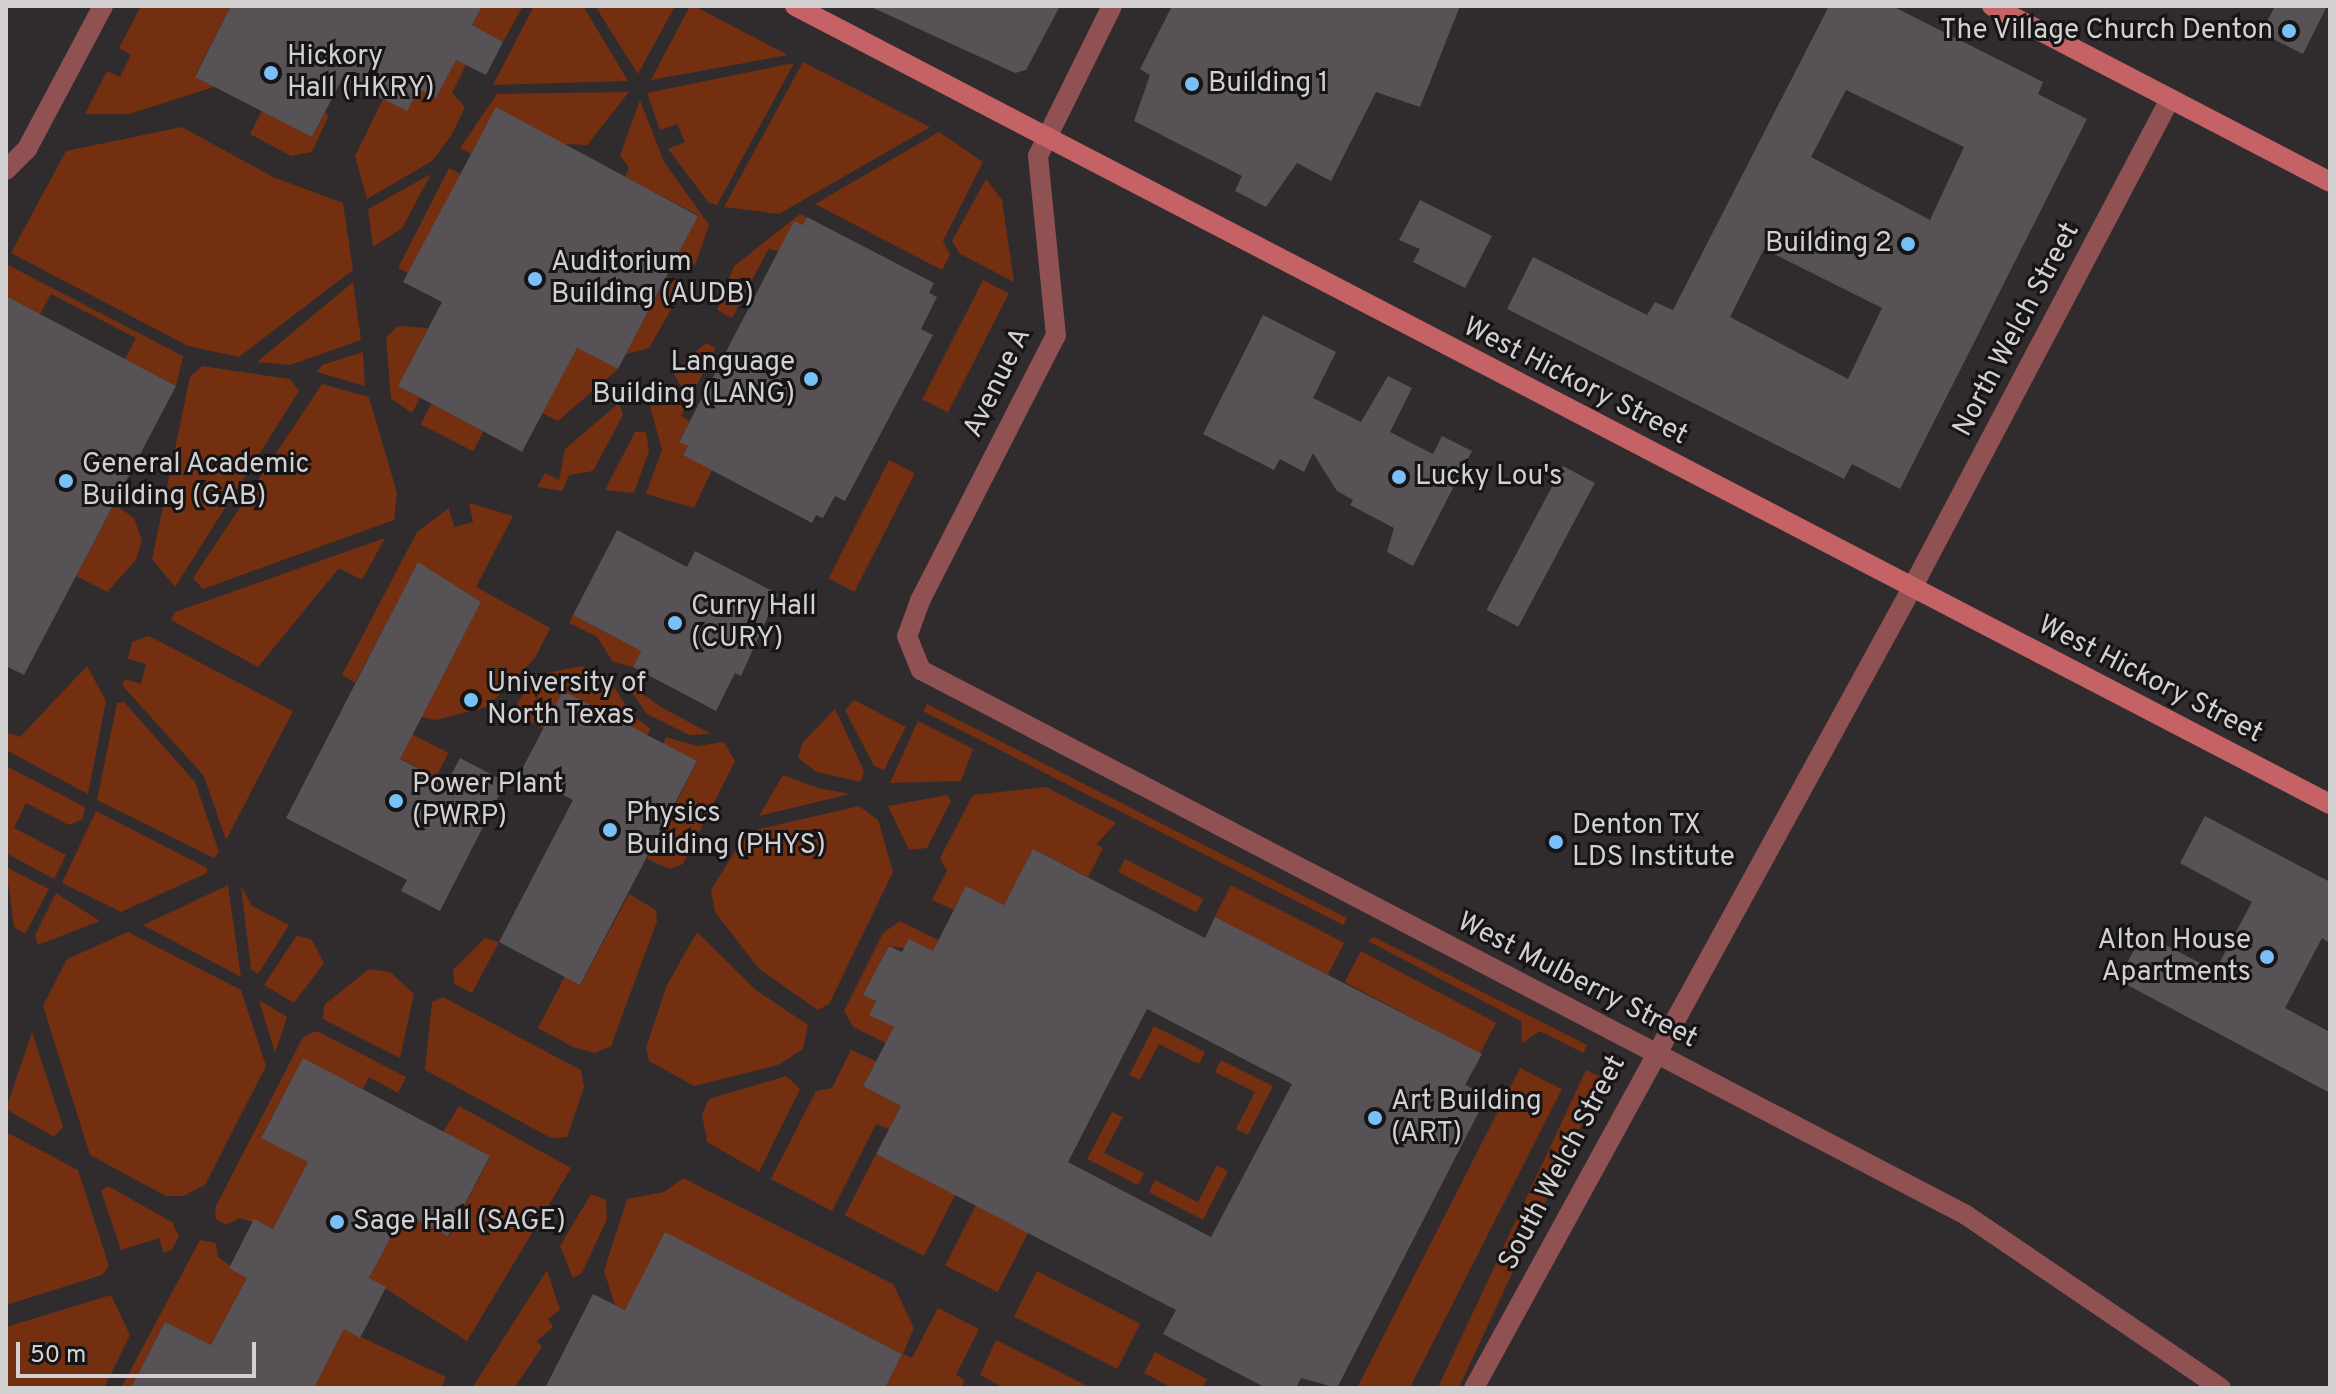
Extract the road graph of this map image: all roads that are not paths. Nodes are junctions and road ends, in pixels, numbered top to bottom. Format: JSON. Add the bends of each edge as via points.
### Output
{"nodes":[{"id":1,"x":103,"y":6,"type":"edge"},
{"id":2,"x":795,"y":6,"type":"edge"},
{"id":3,"x":1112,"y":6,"type":"edge"},
{"id":4,"x":1992,"y":6,"type":"edge"},
{"id":5,"x":2170,"y":99,"type":"junction"},
{"id":6,"x":1044,"y":137,"type":"junction"},
{"id":7,"x":6,"y":170,"type":"edge"},
{"id":8,"x":2330,"y":182,"type":"edge"},
{"id":9,"x":1912,"y":588,"type":"junction"},
{"id":10,"x":907,"y":636,"type":"joint"},
{"id":11,"x":2330,"y":804,"type":"edge"},
{"id":12,"x":1655,"y":1053,"type":"junction"},
{"id":13,"x":1474,"y":1388,"type":"edge"},
{"id":14,"x":2221,"y":1388,"type":"edge"}],
"edges":[{"from":1,"to":7,"type":"street","via":[[27,149]]},
{"from":2,"to":6,"type":"main road","name":"West Hickory Street"},
{"from":3,"to":6,"type":"street","name":"Avenue A"},
{"from":4,"to":5,"type":"main road"},
{"from":5,"to":8,"type":"main road"},
{"from":5,"to":9,"type":"street","name":"North Welch Street"},
{"from":6,"to":9,"type":"main road","name":"West Hickory Street"},
{"from":6,"to":10,"type":"street","name":"Avenue A","via":[[1038,177],[1056,335]]},
{"from":9,"to":11,"type":"main road","name":"West Hickory Street"},
{"from":9,"to":12,"type":"street","name":"South Welch Street"},
{"from":10,"to":12,"type":"street","name":"West Mulberry Street","via":[[921,670],[932,677]]},
{"from":12,"to":13,"type":"street","name":"South Welch Street"},
{"from":12,"to":14,"type":"street","name":"West Mulberry Street","via":[[1966,1215]]}]}
